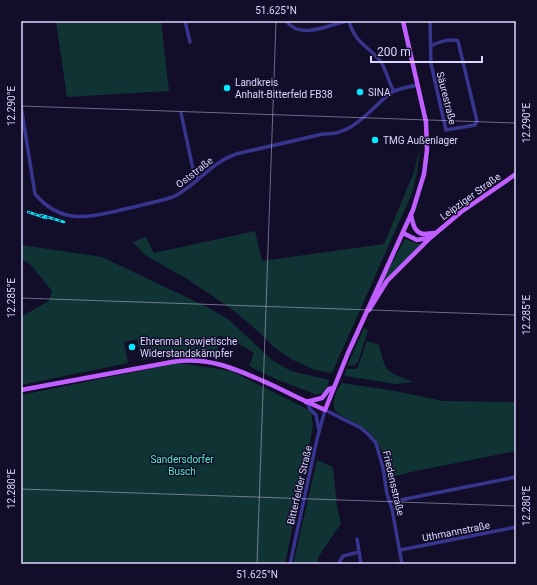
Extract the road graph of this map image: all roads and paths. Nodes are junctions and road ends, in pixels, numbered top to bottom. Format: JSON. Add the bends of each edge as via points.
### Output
{"nodes":[{"id":1,"x":185,"y":21,"type":"edge"},
{"id":2,"x":286,"y":21,"type":"edge"},
{"id":3,"x":348,"y":21,"type":"edge"},
{"id":4,"x":403,"y":21,"type":"edge"},
{"id":5,"x":430,"y":21,"type":"edge"},
{"id":6,"x":190,"y":42,"type":"dead end"},
{"id":7,"x":431,"y":46,"type":"junction"},
{"id":8,"x":418,"y":85,"type":"junction"},
{"id":9,"x":394,"y":91,"type":"junction"},
{"id":10,"x":21,"y":106,"type":"edge"},
{"id":11,"x":180,"y":113,"type":"dead end"},
{"id":12,"x":516,"y":174,"type":"edge"},
{"id":13,"x":198,"y":178,"type":"junction"},
{"id":14,"x":411,"y":215,"type":"junction"},
{"id":15,"x":403,"y":233,"type":"junction"},
{"id":16,"x":435,"y":233,"type":"junction"},
{"id":17,"x":430,"y":238,"type":"junction"},
{"id":18,"x":366,"y":312,"type":"junction"},
{"id":19,"x":334,"y":386,"type":"junction"},
{"id":20,"x":21,"y":390,"type":"edge"},
{"id":21,"x":307,"y":402,"type":"junction"},
{"id":22,"x":325,"y":410,"type":"junction"},
{"id":23,"x":319,"y":431,"type":"junction"},
{"id":24,"x":516,"y":477,"type":"edge"},
{"id":25,"x":390,"y":502,"type":"junction"},
{"id":26,"x":516,"y":527,"type":"edge"},
{"id":27,"x":357,"y":539,"type":"dead end"},
{"id":28,"x":400,"y":550,"type":"junction"},
{"id":29,"x":359,"y":552,"type":"junction"},
{"id":30,"x":290,"y":564,"type":"edge"},
{"id":31,"x":338,"y":564,"type":"edge"},
{"id":32,"x":361,"y":564,"type":"edge"},
{"id":33,"x":402,"y":564,"type":"edge"}],
"edges":[{"from":1,"to":6,"type":"street"},
{"from":2,"to":3,"type":"street","via":[[295,29],[307,31]]},
{"from":3,"to":9,"type":"street","via":[[358,40],[382,64]]},
{"from":4,"to":8,"type":"main road"},
{"from":5,"to":7,"type":"street","name":"Säurestraße"},
{"from":7,"to":7,"type":"street","name":"Säurestraße","via":[[431,64],[446,130],[475,125],[477,121],[458,41],[453,39]]},
{"from":8,"to":9,"type":"street","name":"Oststraße"},
{"from":8,"to":14,"type":"main road","via":[[426,122],[427,155]]},
{"from":9,"to":13,"type":"street","name":"Oststraße","via":[[368,115],[344,130],[236,154],[221,161]]},
{"from":10,"to":13,"type":"street","name":"Oststraße","via":[[35,194],[58,212],[87,217],[157,202],[178,194]]},
{"from":11,"to":13,"type":"street","via":[[193,169]]},
{"from":12,"to":16,"type":"main road","name":"Leipziger Straße"},
{"from":14,"to":15,"type":"main road"},
{"from":14,"to":16,"type":"main road","via":[[417,231],[423,234]]},
{"from":15,"to":17,"type":"main road","via":[[420,240]]},
{"from":15,"to":18,"type":"main road"},
{"from":16,"to":17,"type":"main road","name":"Leipziger Straße"},
{"from":17,"to":18,"type":"main road","name":"Leipziger Straße","via":[[387,281]]},
{"from":18,"to":19,"type":"main road"},
{"from":19,"to":21,"type":"main road","via":[[322,398]]},
{"from":19,"to":22,"type":"main road"},
{"from":20,"to":21,"type":"main road","via":[[172,362],[197,360],[233,368]]},
{"from":21,"to":22,"type":"main road"},
{"from":21,"to":23,"type":"street","via":[[316,414]]},
{"from":22,"to":23,"type":"street","name":"Bitterfelder Straße"},
{"from":22,"to":25,"type":"street","name":"Friedensstraße","via":[[361,428],[373,438],[380,454]]},
{"from":23,"to":30,"type":"street","name":"Bitterfelder Straße"},
{"from":24,"to":25,"type":"street"},
{"from":25,"to":28,"type":"street","name":"Friedensstraße"},
{"from":26,"to":28,"type":"street","name":"Uthmannstraße"},
{"from":27,"to":29,"type":"street"},
{"from":28,"to":33,"type":"street","name":"Friedensstraße"},
{"from":29,"to":31,"type":"street","via":[[343,556]]},
{"from":29,"to":32,"type":"street"}]}
